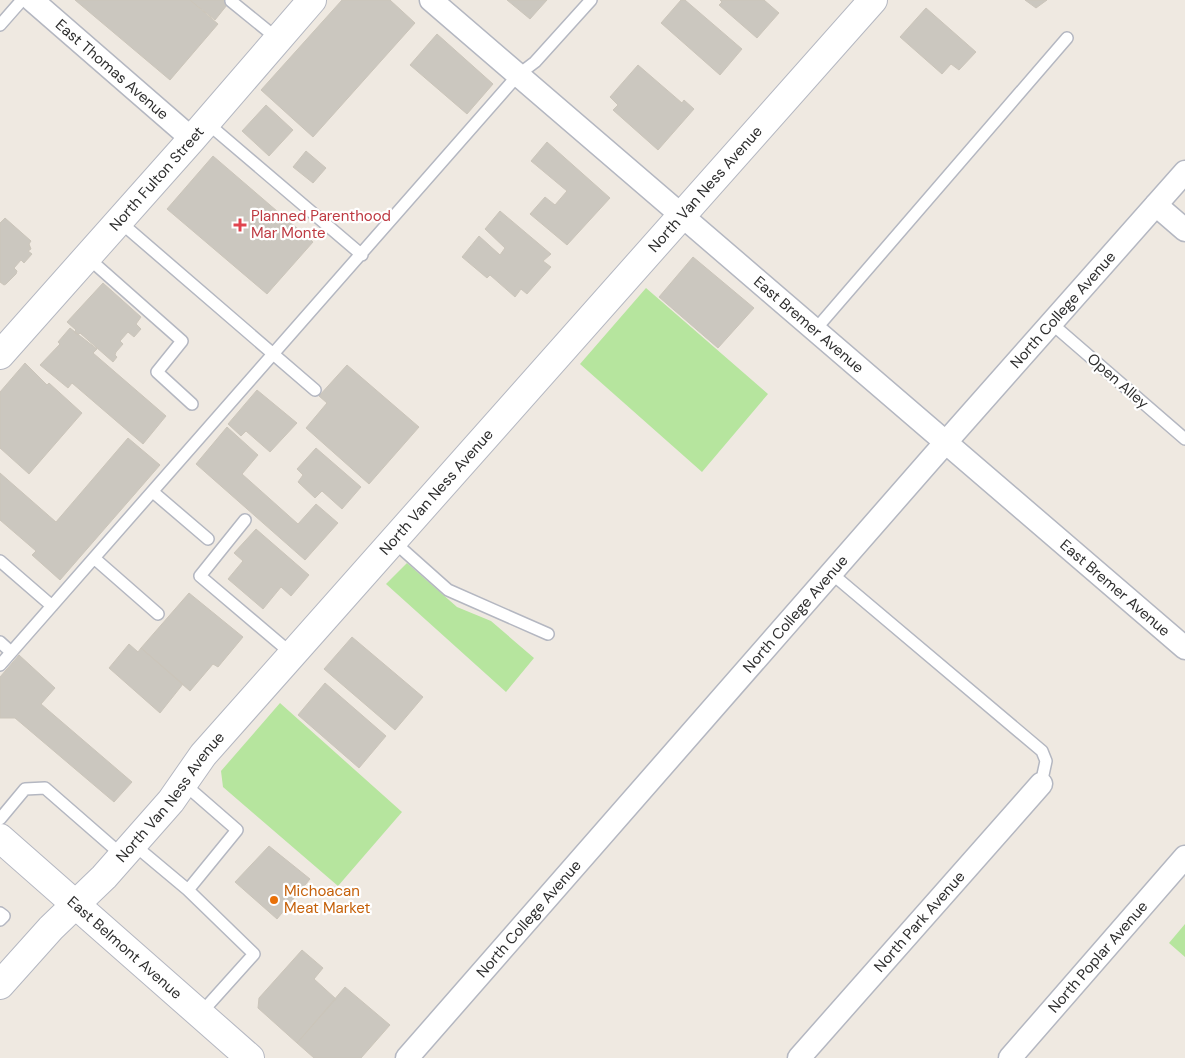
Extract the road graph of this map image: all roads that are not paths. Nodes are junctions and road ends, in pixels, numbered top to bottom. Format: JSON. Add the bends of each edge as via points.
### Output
{"nodes":[{"id":1,"x":22,"y":0,"type":"edge"},
{"id":2,"x":32,"y":0,"type":"edge"},
{"id":3,"x":231,"y":0,"type":"edge"},
{"id":4,"x":312,"y":0,"type":"edge"},
{"id":5,"x":591,"y":0,"type":"edge"},
{"id":6,"x":873,"y":0,"type":"edge"},
{"id":7,"x":442,"y":3,"type":"edge"},
{"id":8,"x":0,"y":26,"type":"edge"},
{"id":9,"x":1067,"y":38,"type":"dead end"},
{"id":10,"x":278,"y":40,"type":"junction"},
{"id":11,"x":518,"y":75,"type":"junction"},
{"id":12,"x":199,"y":131,"type":"junction"},
{"id":13,"x":1185,"y":172,"type":"edge"},
{"id":14,"x":1156,"y":205,"type":"junction"},
{"id":15,"x":682,"y":216,"type":"junction"},
{"id":16,"x":119,"y":221,"type":"junction"},
{"id":17,"x":1185,"y":230,"type":"edge"},
{"id":18,"x":362,"y":254,"type":"junction"},
{"id":19,"x":88,"y":257,"type":"junction"},
{"id":20,"x":1051,"y":323,"type":"junction"},
{"id":21,"x":815,"y":330,"type":"junction"},
{"id":22,"x":0,"y":354,"type":"edge"},
{"id":23,"x":273,"y":355,"type":"junction"},
{"id":24,"x":315,"y":390,"type":"dead end"},
{"id":25,"x":192,"y":404,"type":"dead end"},
{"id":26,"x":1185,"y":439,"type":"edge"},
{"id":27,"x":946,"y":442,"type":"junction"},
{"id":28,"x":153,"y":492,"type":"junction"},
{"id":29,"x":246,"y":520,"type":"dead end"},
{"id":30,"x":208,"y":539,"type":"dead end"},
{"id":31,"x":393,"y":541,"type":"junction"},
{"id":32,"x":94,"y":558,"type":"junction"},
{"id":33,"x":0,"y":560,"type":"edge"},
{"id":34,"x":832,"y":573,"type":"junction"},
{"id":35,"x":52,"y":606,"type":"junction"},
{"id":36,"x":158,"y":614,"type":"dead end"},
{"id":37,"x":548,"y":634,"type":"dead end"},
{"id":38,"x":0,"y":642,"type":"edge"},
{"id":39,"x":1185,"y":648,"type":"edge"},
{"id":40,"x":11,"y":652,"type":"junction"},
{"id":41,"x":292,"y":654,"type":"junction"},
{"id":42,"x":0,"y":665,"type":"edge"},
{"id":43,"x":184,"y":783,"type":"junction"},
{"id":44,"x":1041,"y":784,"type":"joint"},
{"id":45,"x":0,"y":819,"type":"edge"},
{"id":46,"x":0,"y":838,"type":"edge"},
{"id":47,"x":128,"y":850,"type":"junction"},
{"id":48,"x":1185,"y":857,"type":"edge"},
{"id":49,"x":188,"y":890,"type":"junction"},
{"id":50,"x":76,"y":904,"type":"junction"},
{"id":51,"x":0,"y":912,"type":"edge"},
{"id":52,"x":0,"y":920,"type":"edge"},
{"id":53,"x":0,"y":985,"type":"edge"},
{"id":54,"x":200,"y":1013,"type":"junction"},
{"id":55,"x":250,"y":1058,"type":"edge"},
{"id":56,"x":407,"y":1058,"type":"edge"},
{"id":57,"x":799,"y":1058,"type":"edge"},
{"id":58,"x":1010,"y":1058,"type":"edge"}],
"edges":[{"from":1,"to":8,"type":"lane"},
{"from":2,"to":12,"type":"street","name":"East Thomas Avenue"},
{"from":3,"to":10,"type":"lane"},
{"from":4,"to":10,"type":"main road","name":"North Fulton Street"},
{"from":5,"to":11,"type":"lane","via":[[535,62]]},
{"from":6,"to":15,"type":"main road","name":"North Van Ness Avenue"},
{"from":7,"to":11,"type":"street","name":"East Bremer Avenue"},
{"from":9,"to":21,"type":"lane"},
{"from":10,"to":12,"type":"main road","name":"North Fulton Street"},
{"from":11,"to":15,"type":"street","name":"East Bremer Avenue"},
{"from":11,"to":18,"type":"lane"},
{"from":12,"to":16,"type":"main road","name":"North Fulton Street"},
{"from":12,"to":18,"type":"lane"},
{"from":13,"to":14,"type":"street","name":"North College Avenue"},
{"from":14,"to":17,"type":"street"},
{"from":14,"to":20,"type":"street","name":"North College Avenue"},
{"from":15,"to":21,"type":"street","name":"East Bremer Avenue"},
{"from":15,"to":31,"type":"main road","name":"North Van Ness Avenue"},
{"from":16,"to":19,"type":"main road","name":"North Fulton Street"},
{"from":16,"to":23,"type":"lane"},
{"from":18,"to":23,"type":"lane"},
{"from":19,"to":22,"type":"main road","name":"North Fulton Street"},
{"from":19,"to":25,"type":"lane","via":[[182,342],[157,372]]},
{"from":20,"to":26,"type":"lane","name":"Open Alley"},
{"from":20,"to":27,"type":"street","name":"North College Avenue"},
{"from":21,"to":27,"type":"street","name":"East Bremer Avenue"},
{"from":23,"to":24,"type":"lane"},
{"from":23,"to":28,"type":"lane"},
{"from":27,"to":34,"type":"street","name":"North College Avenue"},
{"from":27,"to":39,"type":"street","name":"East Bremer Avenue"},
{"from":28,"to":30,"type":"lane"},
{"from":28,"to":32,"type":"lane"},
{"from":29,"to":41,"type":"lane","via":[[200,576]]},
{"from":31,"to":37,"type":"lane","via":[[448,590]]},
{"from":31,"to":41,"type":"main road","name":"North Van Ness Avenue"},
{"from":32,"to":35,"type":"lane"},
{"from":32,"to":36,"type":"lane"},
{"from":33,"to":35,"type":"lane"},
{"from":34,"to":44,"type":"lane","via":[[1042,751],[1046,761]]},
{"from":34,"to":56,"type":"street","name":"North College Avenue"},
{"from":35,"to":40,"type":"lane"},
{"from":38,"to":40,"type":"lane"},
{"from":40,"to":42,"type":"lane"},
{"from":41,"to":43,"type":"main road","name":"North Van Ness Avenue","via":[[203,755]]},
{"from":43,"to":47,"type":"main road","name":"North Van Ness Avenue"},
{"from":43,"to":49,"type":"lane","via":[[237,830]]},
{"from":44,"to":57,"type":"street","name":"North Park Avenue"},
{"from":45,"to":47,"type":"lane","via":[[25,789],[45,788]]},
{"from":46,"to":50,"type":"main road","name":"East Belmont Avenue"},
{"from":47,"to":49,"type":"lane"},
{"from":47,"to":50,"type":"main road","name":"North Van Ness Avenue"},
{"from":48,"to":58,"type":"street","name":"North Poplar Avenue"},
{"from":49,"to":54,"type":"lane","via":[[254,954]]},
{"from":50,"to":53,"type":"main road","name":"North Van Ness Avenue"},
{"from":50,"to":54,"type":"main road","name":"East Belmont Avenue"},
{"from":51,"to":52,"type":"lane","via":[[4,916]]},
{"from":54,"to":55,"type":"main road","name":"East Belmont Avenue"}]}
